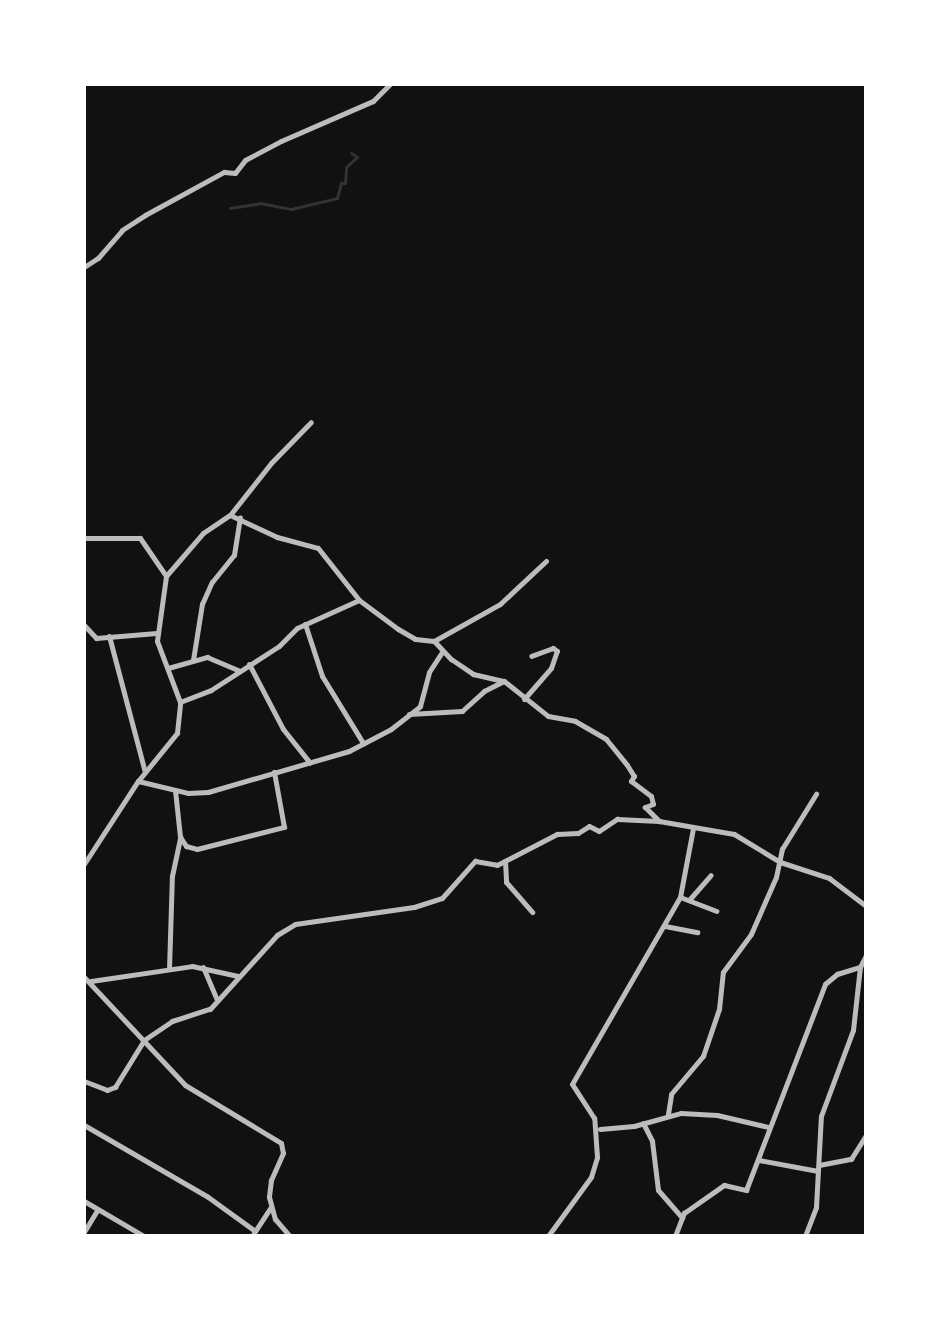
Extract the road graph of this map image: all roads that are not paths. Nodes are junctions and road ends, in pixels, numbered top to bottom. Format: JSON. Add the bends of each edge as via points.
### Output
{"nodes":[{"id":1,"x":390,"y":84,"type":"edge"},
{"id":2,"x":84,"y":267,"type":"edge"},
{"id":3,"x":311,"y":422,"type":"dead end"},
{"id":4,"x":230,"y":515,"type":"junction"},
{"id":5,"x":240,"y":517,"type":"junction"},
{"id":6,"x":84,"y":538,"type":"edge"},
{"id":7,"x":546,"y":561,"type":"dead end"},
{"id":8,"x":166,"y":576,"type":"junction"},
{"id":9,"x":359,"y":600,"type":"junction"},
{"id":10,"x":305,"y":624,"type":"junction"},
{"id":11,"x":84,"y":625,"type":"edge"},
{"id":12,"x":157,"y":633,"type":"junction"},
{"id":13,"x":110,"y":636,"type":"junction"},
{"id":14,"x":434,"y":641,"type":"junction"},
{"id":15,"x":442,"y":652,"type":"junction"},
{"id":16,"x":531,"y":656,"type":"dead end"},
{"id":17,"x":193,"y":660,"type":"junction"},
{"id":18,"x":249,"y":664,"type":"junction"},
{"id":19,"x":168,"y":668,"type":"junction"},
{"id":20,"x":238,"y":670,"type":"junction"},
{"id":21,"x":504,"y":681,"type":"junction"},
{"id":22,"x":524,"y":699,"type":"junction"},
{"id":23,"x":180,"y":702,"type":"junction"},
{"id":24,"x":408,"y":714,"type":"junction"},
{"id":25,"x":363,"y":743,"type":"junction"},
{"id":26,"x":310,"y":763,"type":"junction"},
{"id":27,"x":146,"y":772,"type":"junction"},
{"id":28,"x":274,"y":772,"type":"junction"},
{"id":29,"x":138,"y":781,"type":"junction"},
{"id":30,"x":175,"y":790,"type":"junction"},
{"id":31,"x":816,"y":794,"type":"dead end"},
{"id":32,"x":659,"y":820,"type":"junction"},
{"id":33,"x":693,"y":828,"type":"junction"},
{"id":34,"x":180,"y":837,"type":"junction"},
{"id":35,"x":190,"y":848,"type":"junction"},
{"id":36,"x":177,"y":852,"type":"junction"},
{"id":37,"x":505,"y":861,"type":"junction"},
{"id":38,"x":780,"y":862,"type":"junction"},
{"id":39,"x":84,"y":864,"type":"edge"},
{"id":40,"x":711,"y":875,"type":"dead end"},
{"id":41,"x":680,"y":897,"type":"junction"},
{"id":42,"x":689,"y":900,"type":"junction"},
{"id":43,"x":866,"y":906,"type":"edge"},
{"id":44,"x":716,"y":911,"type":"dead end"},
{"id":45,"x":532,"y":912,"type":"dead end"},
{"id":46,"x":665,"y":926,"type":"junction"},
{"id":47,"x":697,"y":932,"type":"dead end"},
{"id":48,"x":866,"y":955,"type":"edge"},
{"id":49,"x":203,"y":967,"type":"junction"},
{"id":50,"x":861,"y":967,"type":"junction"},
{"id":51,"x":169,"y":969,"type":"junction"},
{"id":52,"x":238,"y":976,"type":"junction"},
{"id":53,"x":84,"y":978,"type":"edge"},
{"id":54,"x":91,"y":981,"type":"junction"},
{"id":55,"x":217,"y":1000,"type":"junction"},
{"id":56,"x":144,"y":1040,"type":"junction"},
{"id":57,"x":84,"y":1081,"type":"edge"},
{"id":58,"x":668,"y":1114,"type":"junction"},
{"id":59,"x":643,"y":1123,"type":"junction"},
{"id":60,"x":84,"y":1125,"type":"edge"},
{"id":61,"x":768,"y":1127,"type":"junction"},
{"id":62,"x":600,"y":1129,"type":"dead end"},
{"id":63,"x":866,"y":1135,"type":"edge"},
{"id":64,"x":759,"y":1160,"type":"junction"},
{"id":65,"x":818,"y":1168,"type":"junction"},
{"id":66,"x":84,"y":1201,"type":"edge"},
{"id":67,"x":270,"y":1208,"type":"junction"},
{"id":68,"x":97,"y":1210,"type":"junction"},
{"id":69,"x":682,"y":1218,"type":"junction"},
{"id":70,"x":84,"y":1232,"type":"edge"},
{"id":71,"x":254,"y":1234,"type":"edge"},
{"id":72,"x":144,"y":1236,"type":"edge"},
{"id":73,"x":290,"y":1236,"type":"edge"},
{"id":74,"x":548,"y":1236,"type":"edge"},
{"id":75,"x":675,"y":1236,"type":"edge"},
{"id":76,"x":805,"y":1236,"type":"edge"}],
"edges":[{"from":1,"to":2,"type":"street","via":[[373,101],[281,141],[245,160],[235,173],[224,172],[136,220]]},
{"from":3,"to":4,"type":"street","via":[[271,463]]},
{"from":4,"to":5,"type":"street"},
{"from":4,"to":8,"type":"street","via":[[203,533]]},
{"from":5,"to":9,"type":"street","via":[[277,537],[318,548]]},
{"from":5,"to":17,"type":"street","via":[[234,555],[212,582],[202,604]]},
{"from":6,"to":8,"type":"street","via":[[140,538]]},
{"from":7,"to":14,"type":"street","via":[[500,604]]},
{"from":8,"to":12,"type":"street"},
{"from":9,"to":10,"type":"street"},
{"from":9,"to":14,"type":"street","via":[[415,639]]},
{"from":10,"to":18,"type":"street"},
{"from":10,"to":25,"type":"street","via":[[322,676]]},
{"from":11,"to":13,"type":"street","via":[[93,637]]},
{"from":12,"to":13,"type":"street"},
{"from":12,"to":19,"type":"street"},
{"from":13,"to":27,"type":"street"},
{"from":14,"to":15,"type":"street"},
{"from":15,"to":21,"type":"street","via":[[473,674]]},
{"from":15,"to":24,"type":"street","via":[[429,672],[420,706]]},
{"from":16,"to":22,"type":"street","via":[[553,648],[557,651],[551,668]]},
{"from":17,"to":19,"type":"street"},
{"from":17,"to":20,"type":"street","via":[[207,657]]},
{"from":18,"to":20,"type":"street"},
{"from":18,"to":26,"type":"street","via":[[283,729]]},
{"from":19,"to":23,"type":"street"},
{"from":20,"to":23,"type":"street","via":[[211,690]]},
{"from":21,"to":22,"type":"street"},
{"from":21,"to":24,"type":"street","via":[[484,691],[462,711]]},
{"from":22,"to":32,"type":"street","via":[[548,716],[575,721],[606,739],[627,765],[633,776],[631,781],[651,796],[653,804],[645,807]]},
{"from":23,"to":27,"type":"street","via":[[175,737]]},
{"from":24,"to":25,"type":"street","via":[[391,729]]},
{"from":25,"to":26,"type":"street"},
{"from":26,"to":28,"type":"street"},
{"from":27,"to":29,"type":"street"},
{"from":28,"to":30,"type":"street","via":[[208,792]]},
{"from":28,"to":35,"type":"street","via":[[284,827],[253,833],[237,842]]},
{"from":29,"to":30,"type":"street"},
{"from":29,"to":39,"type":"street"},
{"from":30,"to":34,"type":"street"},
{"from":31,"to":38,"type":"street","via":[[782,849]]},
{"from":32,"to":33,"type":"street"},
{"from":32,"to":37,"type":"street","via":[[617,819],[599,831],[589,826],[578,833],[557,834]]},
{"from":33,"to":38,"type":"street","via":[[734,834]]},
{"from":33,"to":41,"type":"street"},
{"from":34,"to":35,"type":"street"},
{"from":34,"to":36,"type":"street"},
{"from":35,"to":36,"type":"street"},
{"from":36,"to":51,"type":"street","via":[[169,918]]},
{"from":37,"to":45,"type":"street","via":[[506,882]]},
{"from":37,"to":52,"type":"street","via":[[496,865],[475,861],[442,898],[414,907],[298,923],[280,932]]},
{"from":38,"to":43,"type":"street","via":[[829,879]]},
{"from":38,"to":58,"type":"street","via":[[751,934],[719,980],[719,1009],[703,1056],[671,1095]]},
{"from":40,"to":42,"type":"street"},
{"from":41,"to":42,"type":"street"},
{"from":41,"to":46,"type":"street"},
{"from":42,"to":44,"type":"street"},
{"from":46,"to":47,"type":"street"},
{"from":46,"to":74,"type":"street","via":[[572,1084],[594,1118],[597,1157],[591,1177]]},
{"from":48,"to":50,"type":"street"},
{"from":49,"to":51,"type":"street"},
{"from":49,"to":52,"type":"street"},
{"from":49,"to":55,"type":"street"},
{"from":50,"to":61,"type":"street","via":[[837,974],[825,984],[804,1045]]},
{"from":50,"to":65,"type":"street","via":[[853,1030],[821,1116]]},
{"from":51,"to":54,"type":"street"},
{"from":52,"to":55,"type":"street"},
{"from":53,"to":54,"type":"street"},
{"from":54,"to":56,"type":"street"},
{"from":55,"to":56,"type":"street","via":[[210,1009],[172,1021]]},
{"from":56,"to":57,"type":"street","via":[[126,1074],[112,1090]]},
{"from":56,"to":67,"type":"street","via":[[194,1092],[280,1143],[283,1153],[271,1180]]},
{"from":58,"to":59,"type":"street"},
{"from":58,"to":61,"type":"street","via":[[717,1115]]},
{"from":59,"to":62,"type":"street"},
{"from":59,"to":69,"type":"street","via":[[652,1141],[658,1190]]},
{"from":60,"to":71,"type":"street","via":[[208,1197]]},
{"from":61,"to":64,"type":"street"},
{"from":63,"to":65,"type":"street","via":[[854,1158]]},
{"from":64,"to":65,"type":"street"},
{"from":64,"to":69,"type":"street","via":[[745,1191],[724,1185]]},
{"from":65,"to":76,"type":"street","via":[[814,1214]]},
{"from":66,"to":68,"type":"street"},
{"from":67,"to":71,"type":"street"},
{"from":67,"to":73,"type":"street"},
{"from":68,"to":70,"type":"street"},
{"from":68,"to":72,"type":"street"},
{"from":69,"to":75,"type":"street"}]}
